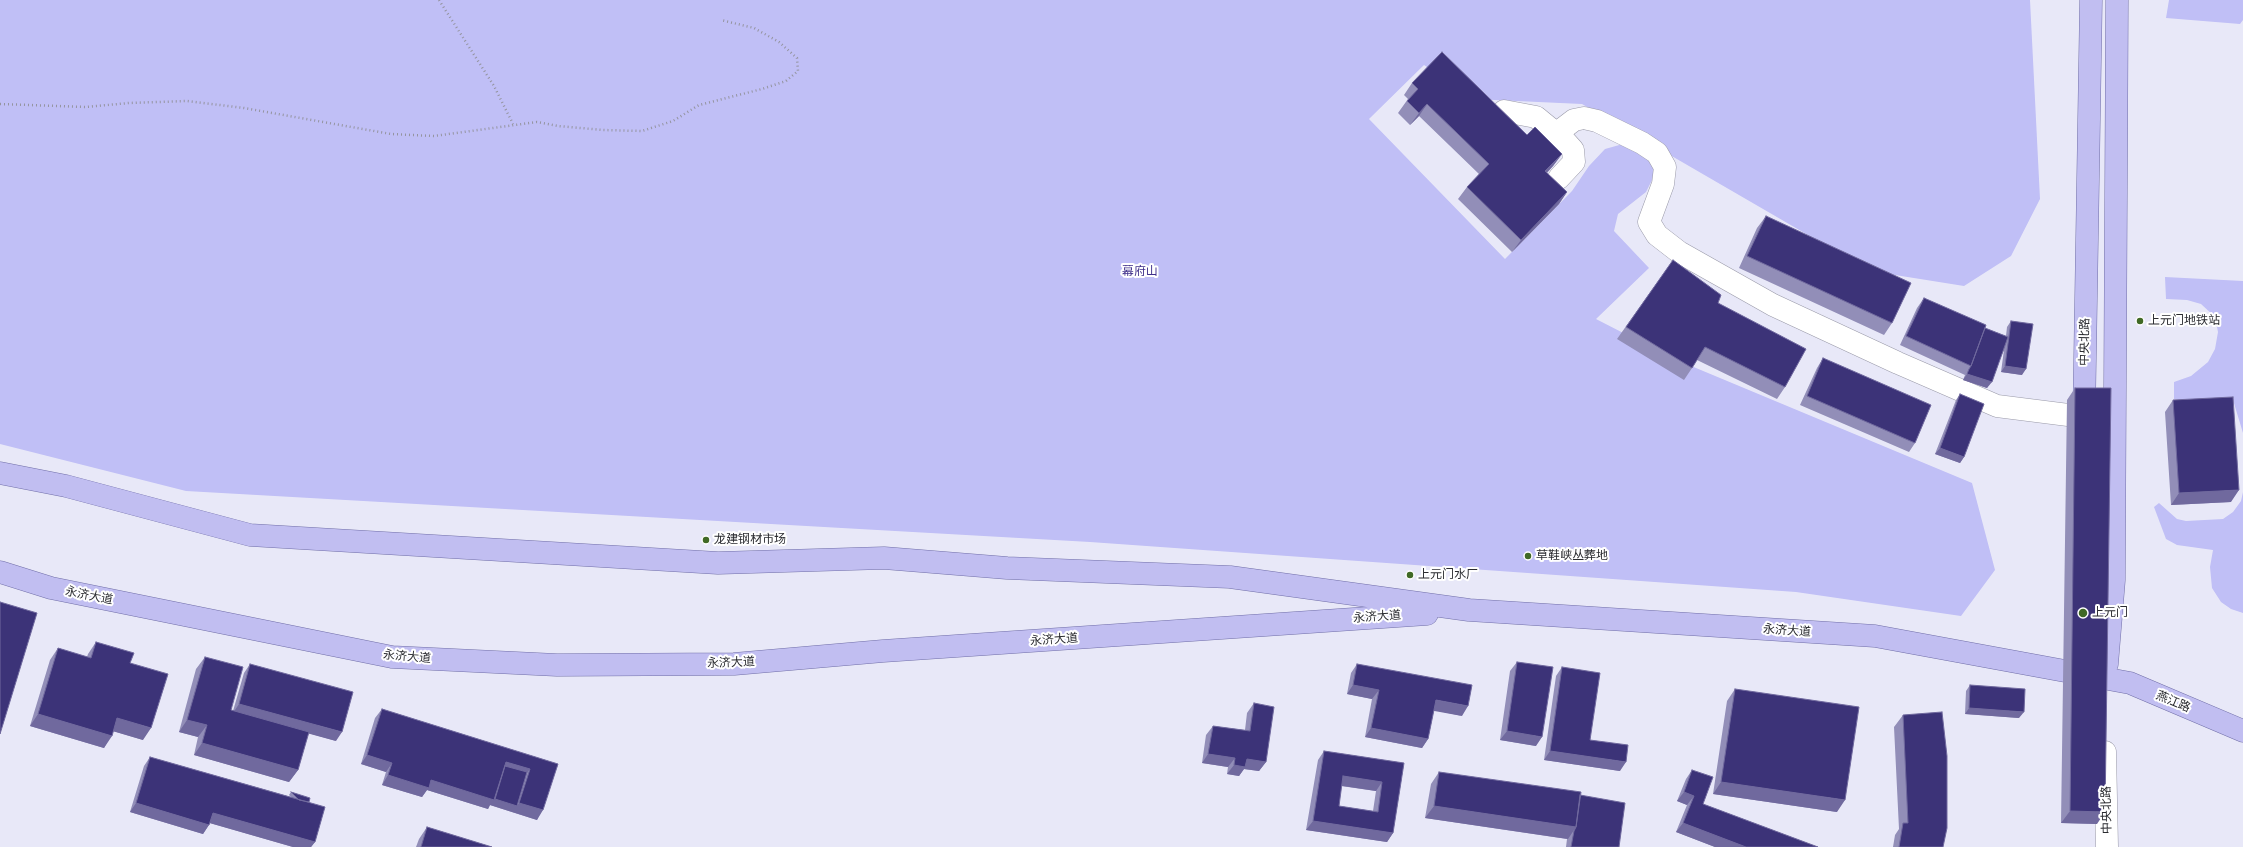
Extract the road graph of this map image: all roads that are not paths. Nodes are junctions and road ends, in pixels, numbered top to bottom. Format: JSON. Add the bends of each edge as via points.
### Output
{"nodes":[{"id":1,"x":2091,"y":0,"type":"edge"},
{"id":2,"x":2117,"y":0,"type":"edge"},
{"id":3,"x":1504,"y":111,"type":"edge"},
{"id":4,"x":1557,"y":133,"type":"junction"},
{"id":5,"x":1560,"y":178,"type":"dead end"},
{"id":6,"x":2084,"y":417,"type":"junction"},
{"id":7,"x":2084,"y":441,"type":"edge"},
{"id":8,"x":0,"y":473,"type":"edge"},
{"id":9,"x":0,"y":572,"type":"edge"},
{"id":10,"x":1469,"y":610,"type":"junction"},
{"id":11,"x":2086,"y":655,"type":"edge"},
{"id":12,"x":2105,"y":670,"type":"junction"},
{"id":13,"x":2103,"y":699,"type":"edge"},
{"id":14,"x":2243,"y":715,"type":"edge"},
{"id":15,"x":2104,"y":729,"type":"edge"},
{"id":16,"x":2243,"y":731,"type":"edge"},
{"id":17,"x":2108,"y":847,"type":"edge"}],
"edges":[{"from":1,"to":6,"type":"main road","name":"中央北路"},
{"from":2,"to":12,"type":"main road","via":[[2114,580]]},
{"from":3,"to":4,"type":"street","via":[[1536,117]]},
{"from":4,"to":5,"type":"street","via":[[1573,150],[1574,162]]},
{"from":4,"to":6,"type":"street","via":[[1574,120],[1590,120],[1642,143],[1657,153],[1665,167],[1663,184],[1649,222],[1657,235],[1679,252],[1773,305],[1997,406]]},
{"from":6,"to":7,"type":"main road","name":"中央北路"},
{"from":8,"to":10,"type":"main road","name":"永济大道","via":[[66,486],[250,535],[718,563],[884,558],[1007,568],[1230,577]]},
{"from":9,"to":10,"type":"main road","name":"永济大道","via":[[51,588],[392,657],[557,665],[734,664],[883,651]]},
{"from":10,"to":12,"type":"main road","name":"永济大道","via":[[1875,636]]},
{"from":11,"to":12,"type":"main road"},
{"from":12,"to":13,"type":"street"},
{"from":12,"to":14,"type":"main road","via":[[2156,678]]},
{"from":12,"to":16,"type":"main road","name":"燕江路"},
{"from":15,"to":17,"type":"street","name":"中央北路"}]}
